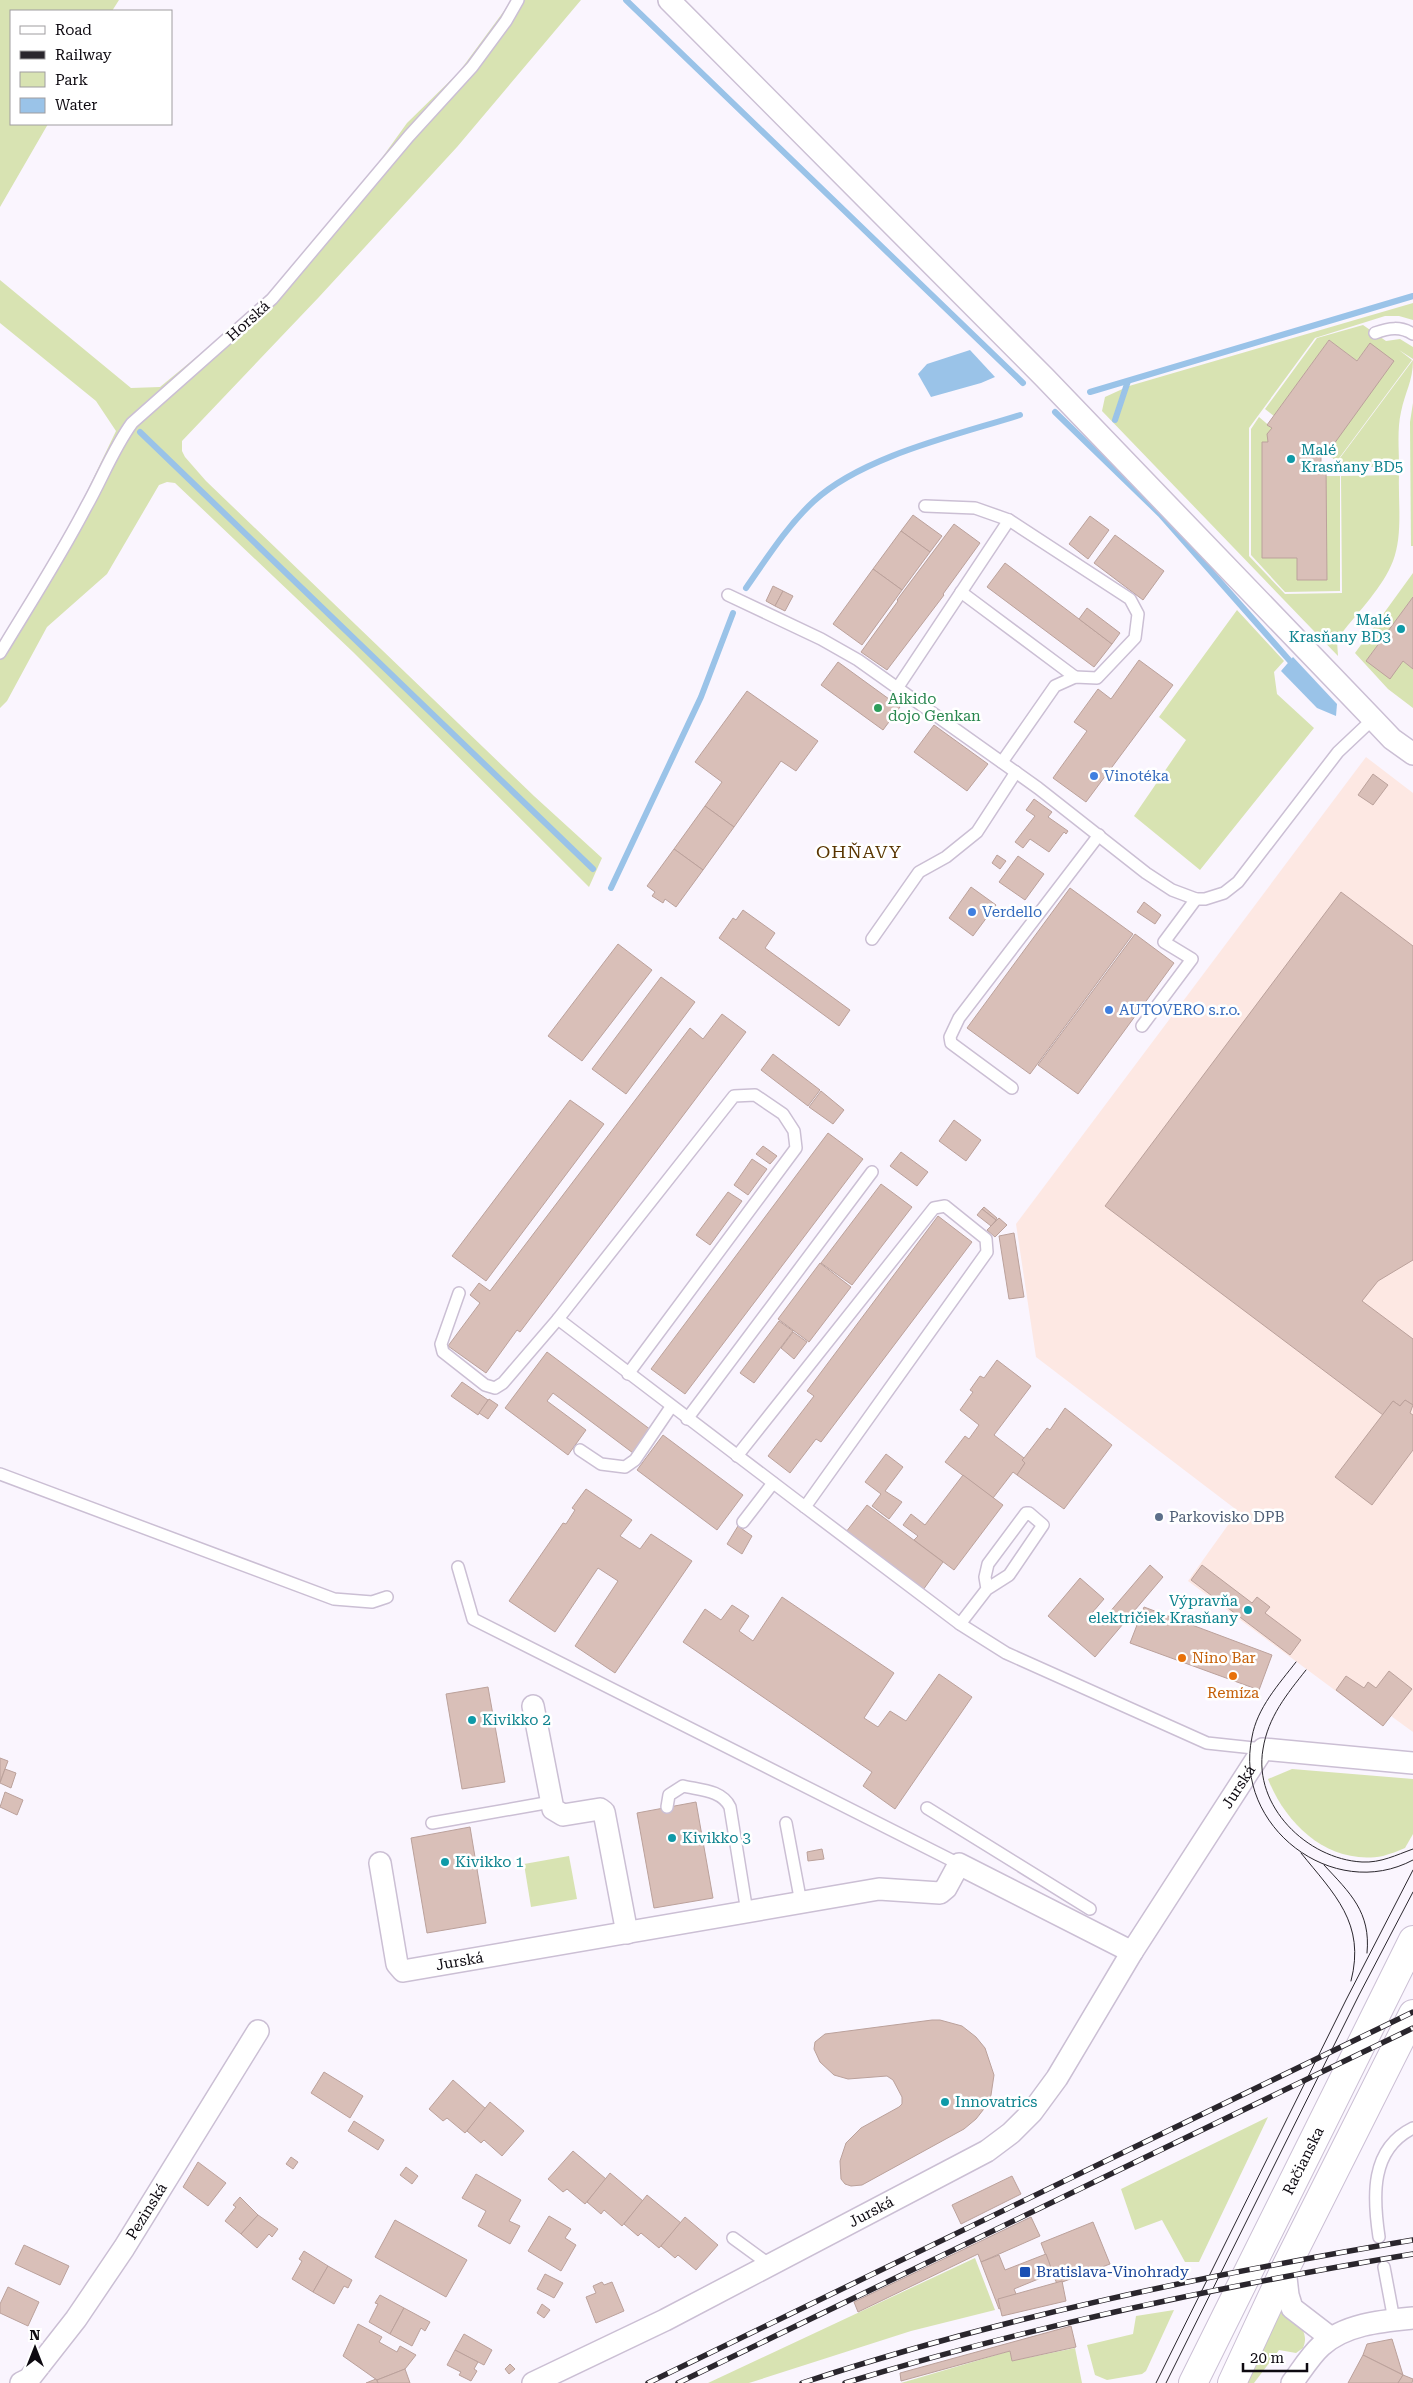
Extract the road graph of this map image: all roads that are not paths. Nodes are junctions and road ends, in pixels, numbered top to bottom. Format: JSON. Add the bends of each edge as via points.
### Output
{"nodes":[{"id":1,"x":518,"y":0,"type":"edge"},
{"id":2,"x":669,"y":0,"type":"edge"},
{"id":3,"x":1375,"y":333,"type":"dead end"},
{"id":4,"x":1413,"y":334,"type":"edge"},
{"id":5,"x":925,"y":506,"type":"dead end"},
{"id":6,"x":1010,"y":520,"type":"junction"},
{"id":7,"x":961,"y":592,"type":"junction"},
{"id":8,"x":728,"y":595,"type":"dead end"},
{"id":9,"x":0,"y":654,"type":"edge"},
{"id":10,"x":1075,"y":678,"type":"junction"},
{"id":11,"x":898,"y":687,"type":"junction"},
{"id":12,"x":1373,"y":720,"type":"junction"},
{"id":13,"x":1413,"y":754,"type":"edge"},
{"id":14,"x":1002,"y":762,"type":"junction"},
{"id":15,"x":1016,"y":772,"type":"junction"},
{"id":16,"x":1099,"y":835,"type":"junction"},
{"id":17,"x":1196,"y":899,"type":"junction"},
{"id":18,"x":872,"y":939,"type":"dead end"},
{"id":19,"x":1142,"y":1026,"type":"dead end"},
{"id":20,"x":1012,"y":1088,"type":"dead end"},
{"id":21,"x":872,"y":1172,"type":"dead end"},
{"id":22,"x":459,"y":1292,"type":"dead end"},
{"id":23,"x":558,"y":1319,"type":"junction"},
{"id":24,"x":628,"y":1374,"type":"junction"},
{"id":25,"x":671,"y":1407,"type":"junction"},
{"id":26,"x":687,"y":1419,"type":"junction"},
{"id":27,"x":580,"y":1450,"type":"dead end"},
{"id":28,"x":737,"y":1456,"type":"junction"},
{"id":29,"x":0,"y":1474,"type":"edge"},
{"id":30,"x":773,"y":1483,"type":"junction"},
{"id":31,"x":805,"y":1507,"type":"junction"},
{"id":32,"x":744,"y":1522,"type":"dead end"},
{"id":33,"x":458,"y":1567,"type":"dead end"},
{"id":34,"x":987,"y":1589,"type":"junction"},
{"id":35,"x":387,"y":1598,"type":"dead end"},
{"id":36,"x":960,"y":1624,"type":"junction"},
{"id":37,"x":534,"y":1706,"type":"dead end"},
{"id":38,"x":1262,"y":1749,"type":"junction"},
{"id":39,"x":1413,"y":1763,"type":"edge"},
{"id":40,"x":551,"y":1802,"type":"junction"},
{"id":41,"x":667,"y":1807,"type":"dead end"},
{"id":42,"x":927,"y":1808,"type":"dead end"},
{"id":43,"x":432,"y":1823,"type":"dead end"},
{"id":44,"x":786,"y":1823,"type":"dead end"},
{"id":45,"x":380,"y":1863,"type":"dead end"},
{"id":46,"x":959,"y":1864,"type":"junction"},
{"id":47,"x":801,"y":1903,"type":"junction"},
{"id":48,"x":1090,"y":1909,"type":"dead end"},
{"id":49,"x":747,"y":1912,"type":"junction"},
{"id":50,"x":626,"y":1933,"type":"junction"},
{"id":51,"x":1413,"y":1940,"type":"edge"},
{"id":52,"x":1132,"y":1952,"type":"junction"},
{"id":53,"x":1413,"y":2014,"type":"edge"},
{"id":54,"x":258,"y":2031,"type":"dead end"},
{"id":55,"x":1413,"y":2128,"type":"edge"},
{"id":56,"x":1379,"y":2237,"type":"dead end"},
{"id":57,"x":733,"y":2238,"type":"dead end"},
{"id":58,"x":770,"y":2265,"type":"junction"},
{"id":59,"x":1384,"y":2267,"type":"dead end"},
{"id":60,"x":1285,"y":2269,"type":"junction"},
{"id":61,"x":1404,"y":2319,"type":"edge"},
{"id":62,"x":1331,"y":2338,"type":"junction"},
{"id":63,"x":21,"y":2383,"type":"edge"},
{"id":64,"x":533,"y":2383,"type":"edge"},
{"id":65,"x":1193,"y":2383,"type":"edge"},
{"id":66,"x":1232,"y":2383,"type":"edge"},
{"id":67,"x":1292,"y":2383,"type":"edge"}],
"edges":[{"from":1,"to":9,"type":"lane","name":"Horská","via":[[472,67],[409,136],[272,299],[132,423],[117,444],[68,541]]},
{"from":2,"to":12,"type":"street","via":[[1058,390]]},
{"from":3,"to":4,"type":"lane","via":[[1389,328],[1404,329]]},
{"from":5,"to":6,"type":"lane","via":[[975,508]]},
{"from":6,"to":7,"type":"lane"},
{"from":6,"to":10,"type":"lane","via":[[1136,606],[1135,638],[1097,678]]},
{"from":7,"to":10,"type":"lane"},
{"from":7,"to":11,"type":"lane"},
{"from":8,"to":11,"type":"lane","via":[[822,639]]},
{"from":10,"to":14,"type":"lane","via":[[1055,686]]},
{"from":11,"to":14,"type":"lane"},
{"from":12,"to":13,"type":"street"},
{"from":12,"to":17,"type":"lane","via":[[1338,752],[1238,882],[1213,898]]},
{"from":14,"to":15,"type":"lane"},
{"from":15,"to":16,"type":"lane"},
{"from":15,"to":18,"type":"lane","via":[[977,832],[946,857],[919,872]]},
{"from":16,"to":17,"type":"lane","via":[[1159,882]]},
{"from":16,"to":20,"type":"lane","via":[[959,1018],[950,1038],[951,1043]]},
{"from":17,"to":19,"type":"lane","via":[[1164,942],[1192,959]]},
{"from":21,"to":26,"type":"lane"},
{"from":22,"to":23,"type":"lane","via":[[442,1352],[485,1386],[495,1388],[503,1383]]},
{"from":23,"to":24,"type":"lane"},
{"from":23,"to":24,"type":"lane","via":[[734,1096],[755,1095],[783,1114],[794,1131],[796,1148]]},
{"from":24,"to":25,"type":"lane"},
{"from":25,"to":26,"type":"lane"},
{"from":25,"to":27,"type":"lane","via":[[635,1460],[625,1468],[601,1464]]},
{"from":26,"to":28,"type":"lane"},
{"from":28,"to":30,"type":"lane"},
{"from":28,"to":31,"type":"lane","via":[[934,1208],[945,1206],[986,1239],[987,1252]]},
{"from":29,"to":35,"type":"lane","via":[[334,1599],[372,1602]]},
{"from":30,"to":31,"type":"lane"},
{"from":30,"to":32,"type":"lane"},
{"from":31,"to":36,"type":"lane"},
{"from":33,"to":46,"type":"lane","via":[[474,1619]]},
{"from":34,"to":34,"type":"lane","via":[[988,1564],[1029,1513],[1043,1525],[1009,1574]]},
{"from":34,"to":36,"type":"lane"},
{"from":36,"to":38,"type":"lane","via":[[1006,1653],[1207,1743]]},
{"from":37,"to":40,"type":"street"},
{"from":38,"to":39,"type":"street","name":"Jurská"},
{"from":38,"to":52,"type":"street","name":"Jurská"},
{"from":40,"to":43,"type":"lane"},
{"from":40,"to":50,"type":"street","via":[[553,1810],[562,1815],[600,1809],[604,1812]]},
{"from":41,"to":49,"type":"lane","via":[[669,1795],[683,1786],[710,1792],[726,1800],[730,1807]]},
{"from":42,"to":48,"type":"lane"},
{"from":44,"to":47,"type":"lane"},
{"from":45,"to":50,"type":"street","name":"Jurská","via":[[397,1964],[403,1971]]},
{"from":46,"to":47,"type":"street","name":"Jurská","via":[[940,1893],[879,1889]]},
{"from":46,"to":52,"type":"street"},
{"from":47,"to":49,"type":"street","name":"Jurská"},
{"from":49,"to":50,"type":"street","name":"Jurská"},
{"from":51,"to":65,"type":"main road","name":"Račianska"},
{"from":52,"to":58,"type":"street","name":"Jurská","via":[[1057,2078],[1032,2112],[1011,2133],[987,2151]]},
{"from":53,"to":60,"type":"main road","name":"Račianska"},
{"from":54,"to":63,"type":"street","name":"Pezinská","via":[[124,2248],[76,2319],[29,2379]]},
{"from":55,"to":56,"type":"lane","via":[[1394,2142],[1384,2156],[1378,2174],[1374,2198]]},
{"from":57,"to":58,"type":"lane"},
{"from":58,"to":64,"type":"street","name":"Jurská"},
{"from":59,"to":61,"type":"lane"},
{"from":60,"to":62,"type":"street","via":[[1292,2308]]},
{"from":60,"to":66,"type":"main road","name":"Račianska"},
{"from":61,"to":62,"type":"street","via":[[1355,2328]]},
{"from":62,"to":67,"type":"street"}]}
